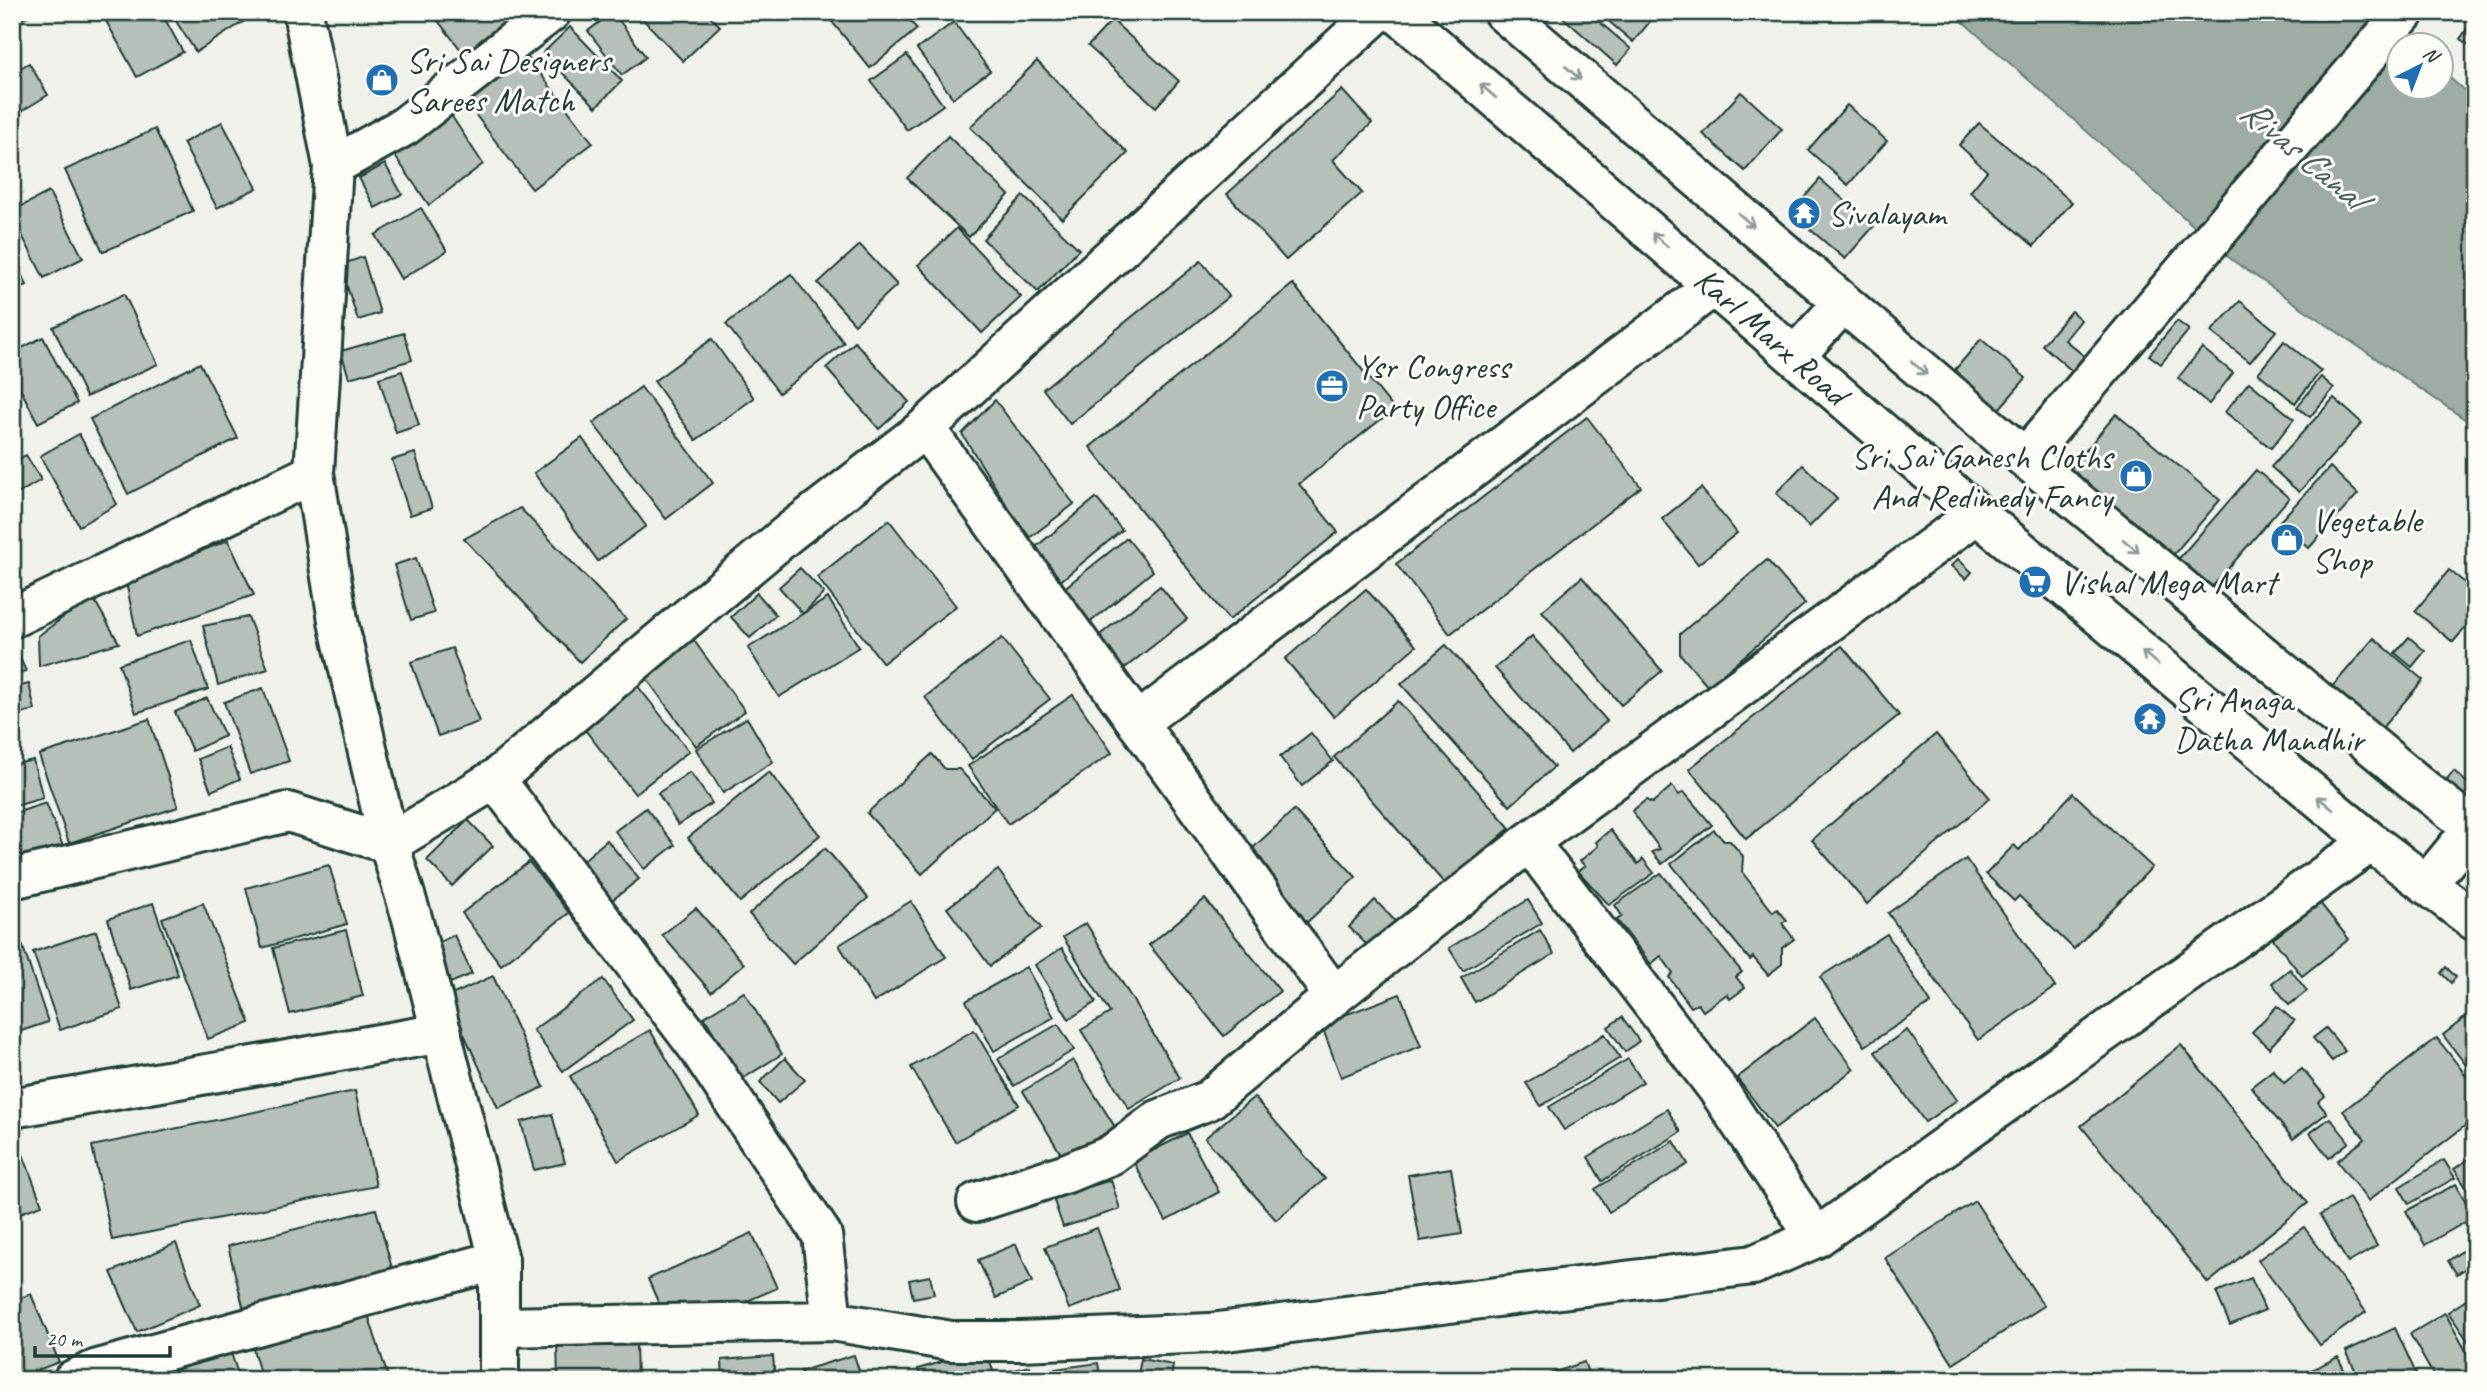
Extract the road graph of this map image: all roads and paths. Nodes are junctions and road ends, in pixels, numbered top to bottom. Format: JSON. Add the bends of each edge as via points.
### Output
{"nodes":[{"id":1,"x":303,"y":12,"type":"edge"},
{"id":2,"x":551,"y":12,"type":"edge"},
{"id":3,"x":1378,"y":12,"type":"edge"},
{"id":4,"x":1396,"y":12,"type":"edge"},
{"id":5,"x":1503,"y":12,"type":"edge"},
{"id":6,"x":2404,"y":12,"type":"edge"},
{"id":7,"x":333,"y":166,"type":"junction"},
{"id":8,"x":1714,"y":286,"type":"junction"},
{"id":9,"x":1843,"y":303,"type":"junction"},
{"id":10,"x":1795,"y":356,"type":"junction"},
{"id":11,"x":925,"y":428,"type":"junction"},
{"id":12,"x":2025,"y":458,"type":"junction"},
{"id":13,"x":314,"y":473,"type":"junction"},
{"id":14,"x":1978,"y":514,"type":"junction"},
{"id":15,"x":12,"y":618,"type":"edge"},
{"id":16,"x":1137,"y":723,"type":"junction"},
{"id":17,"x":495,"y":779,"type":"junction"},
{"id":18,"x":2474,"y":828,"type":"edge"},
{"id":19,"x":1529,"y":842,"type":"junction"},
{"id":20,"x":2371,"y":842,"type":"junction"},
{"id":21,"x":389,"y":844,"type":"junction"},
{"id":22,"x":12,"y":879,"type":"edge"},
{"id":23,"x":2427,"y":884,"type":"junction"},
{"id":24,"x":2475,"y":921,"type":"edge"},
{"id":25,"x":1334,"y":996,"type":"junction"},
{"id":26,"x":442,"y":1033,"type":"junction"},
{"id":27,"x":12,"y":1108,"type":"edge"},
{"id":28,"x":977,"y":1202,"type":"dead end"},
{"id":29,"x":1816,"y":1238,"type":"junction"},
{"id":30,"x":499,"y":1259,"type":"junction"},
{"id":31,"x":832,"y":1321,"type":"junction"},
{"id":32,"x":500,"y":1327,"type":"junction"},
{"id":33,"x":72,"y":1380,"type":"edge"},
{"id":34,"x":499,"y":1380,"type":"edge"}],
"edges":[{"from":1,"to":7,"type":"street"},
{"from":2,"to":7,"type":"street","via":[[405,126]]},
{"from":3,"to":11,"type":"street"},
{"from":8,"to":4,"type":"street","name":"Karl Marx Road","one_way":true},
{"from":5,"to":9,"type":"street","name":"Karl Marx Road","one_way":true},
{"from":6,"to":12,"type":"street"},
{"from":7,"to":13,"type":"street"},
{"from":8,"to":10,"type":"street","name":"Karl Marx Road"},
{"from":8,"to":16,"type":"street"},
{"from":9,"to":10,"type":"street"},
{"from":9,"to":12,"type":"street","name":"Karl Marx Road","one_way":true},
{"from":10,"to":14,"type":"street","name":"Karl Marx Road"},
{"from":11,"to":16,"type":"street"},
{"from":11,"to":17,"type":"street","via":[[790,532]]},
{"from":12,"to":18,"type":"street","name":"Karl Marx Road","one_way":true},
{"from":13,"to":15,"type":"street"},
{"from":13,"to":21,"type":"street","via":[[339,625]]},
{"from":14,"to":19,"type":"street"},
{"from":20,"to":14,"type":"street","name":"Karl Marx Road","one_way":true},
{"from":16,"to":25,"type":"street"},
{"from":17,"to":21,"type":"street"},
{"from":17,"to":31,"type":"street","via":[[699,1049],[822,1235]]},
{"from":18,"to":23,"type":"street"},
{"from":19,"to":25,"type":"street"},
{"from":19,"to":29,"type":"street","via":[[1718,1091]]},
{"from":20,"to":23,"type":"street","name":"Karl Marx Road"},
{"from":20,"to":29,"type":"street"},
{"from":21,"to":22,"type":"street","via":[[288,812]]},
{"from":21,"to":26,"type":"street"},
{"from":23,"to":24,"type":"street","name":"Karl Marx Road"},
{"from":25,"to":28,"type":"street","via":[[1209,1100],[1158,1120],[1111,1155]]},
{"from":26,"to":27,"type":"street"},
{"from":26,"to":30,"type":"street"},
{"from":29,"to":31,"type":"street","via":[[1754,1265],[1209,1333],[951,1341]]},
{"from":30,"to":32,"type":"street"},
{"from":30,"to":33,"type":"street"},
{"from":31,"to":32,"type":"street"},
{"from":32,"to":34,"type":"street"}]}
